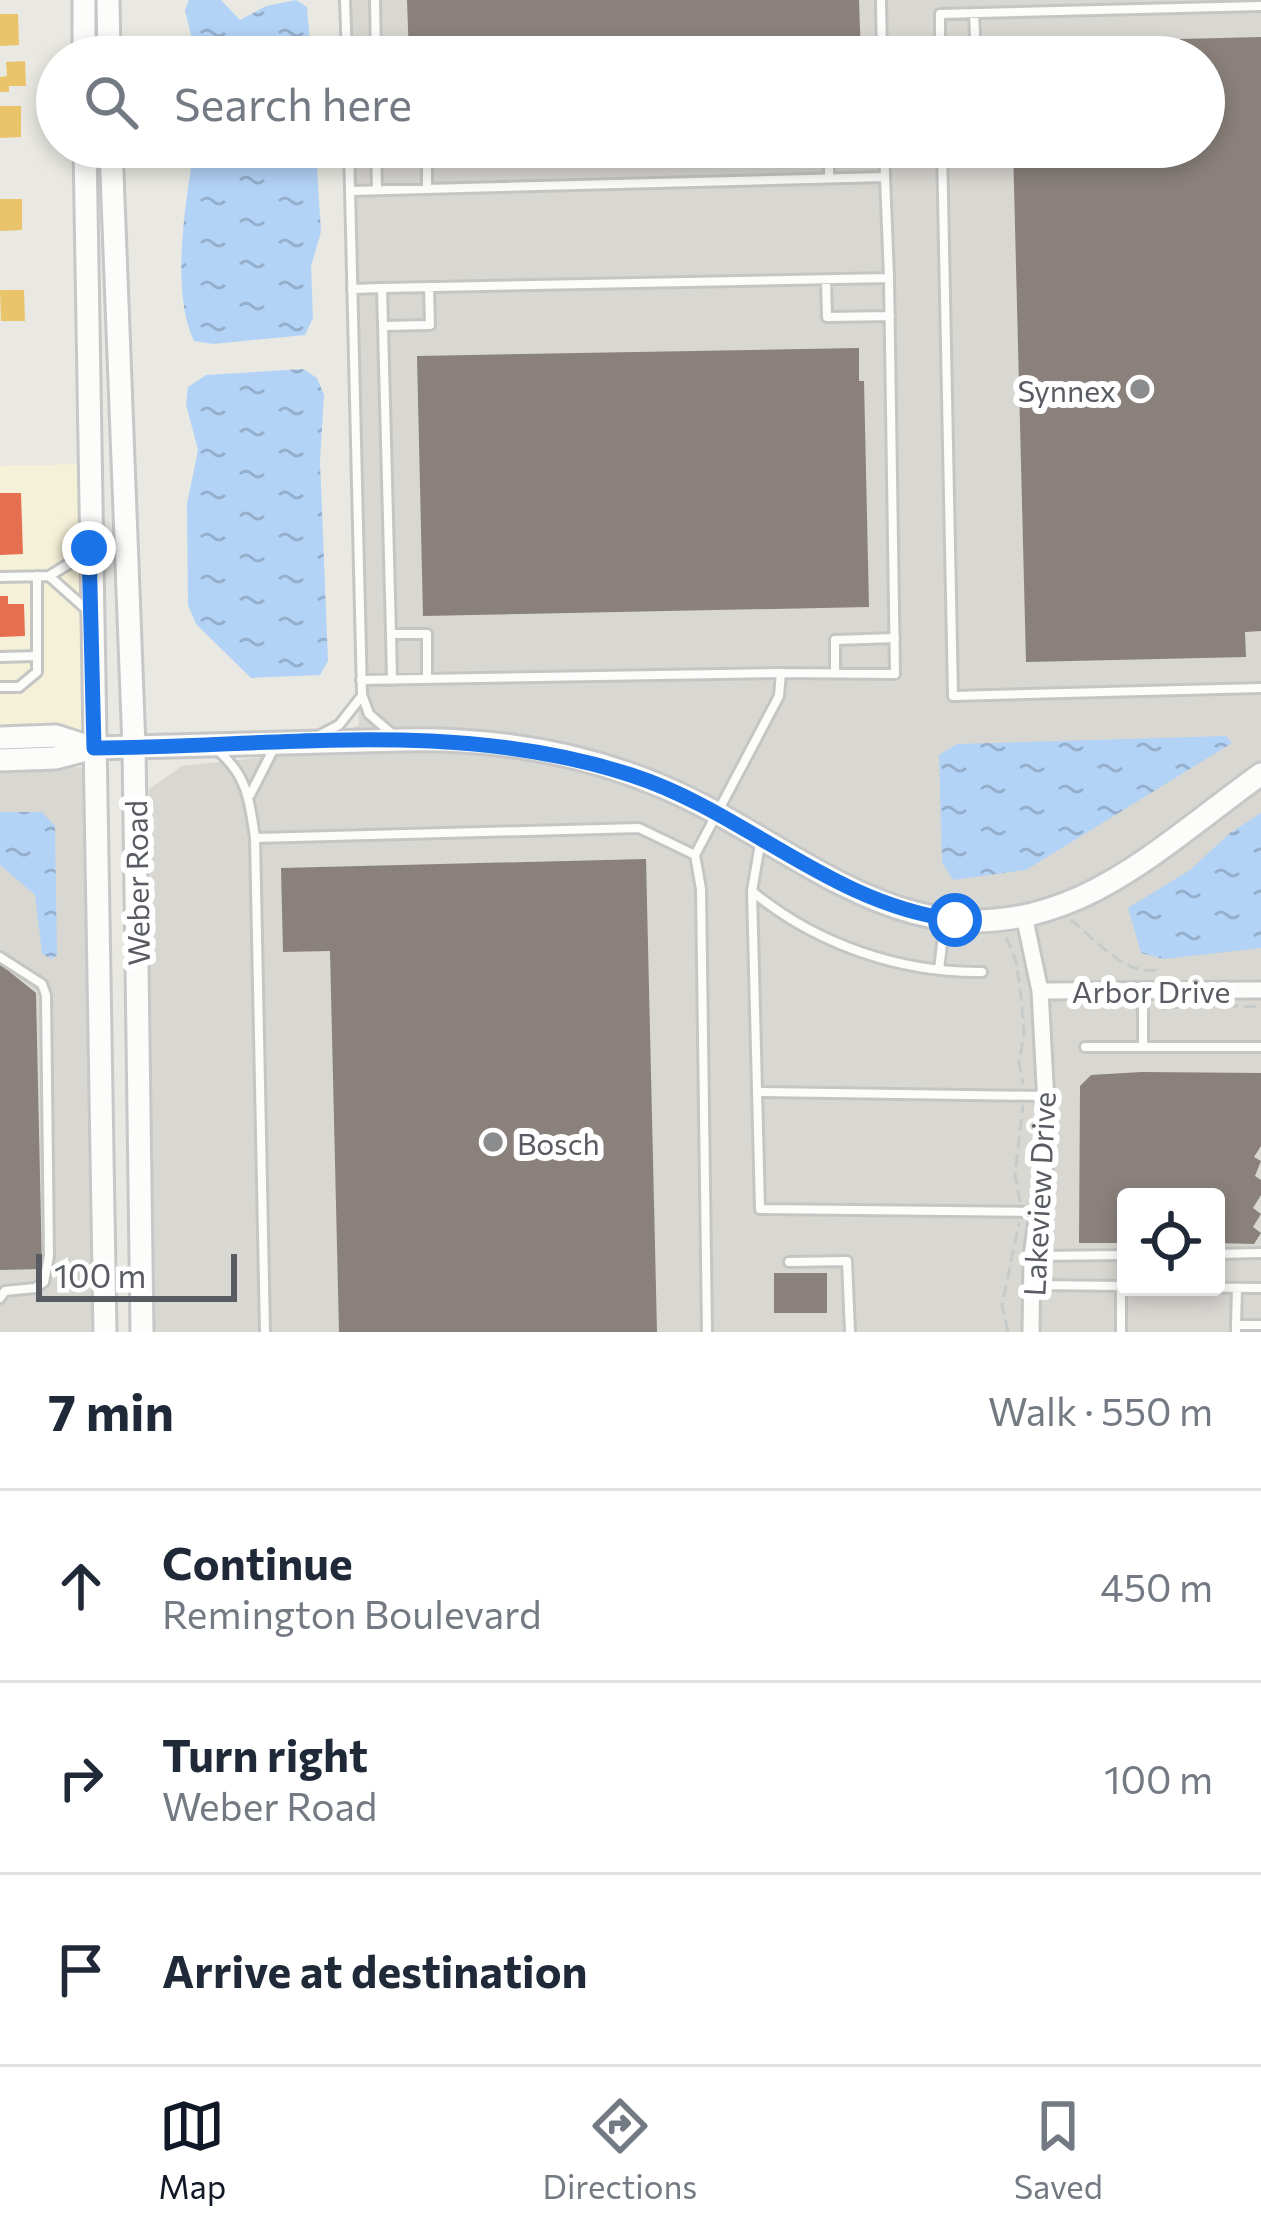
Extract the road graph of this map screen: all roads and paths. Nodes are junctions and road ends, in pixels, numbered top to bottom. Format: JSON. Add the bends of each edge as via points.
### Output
{"nodes":[{"id":1,"x":84,"y":0,"type":"edge"},
{"id":2,"x":108,"y":0,"type":"edge"},
{"id":3,"x":345,"y":0,"type":"edge"},
{"id":4,"x":375,"y":0,"type":"edge"},
{"id":5,"x":881,"y":0,"type":"edge"},
{"id":6,"x":1261,"y":6,"type":"edge"},
{"id":7,"x":974,"y":13,"type":"junction"},
{"id":8,"x":84,"y":36,"type":"edge"},
{"id":9,"x":109,"y":36,"type":"edge"},
{"id":10,"x":346,"y":36,"type":"edge"},
{"id":11,"x":376,"y":36,"type":"edge"},
{"id":12,"x":882,"y":36,"type":"edge"},
{"id":13,"x":940,"y":36,"type":"edge"},
{"id":14,"x":975,"y":36,"type":"edge"},
{"id":15,"x":85,"y":168,"type":"edge"},
{"id":16,"x":112,"y":168,"type":"edge"},
{"id":17,"x":349,"y":168,"type":"edge"},
{"id":18,"x":376,"y":168,"type":"edge"},
{"id":19,"x":428,"y":168,"type":"edge"},
{"id":20,"x":829,"y":168,"type":"edge"},
{"id":21,"x":885,"y":168,"type":"edge"},
{"id":22,"x":942,"y":168,"type":"edge"},
{"id":23,"x":886,"y":177,"type":"junction"},
{"id":24,"x":829,"y":178,"type":"junction"},
{"id":25,"x":428,"y":188,"type":"junction"},
{"id":26,"x":350,"y":190,"type":"junction"},
{"id":27,"x":377,"y":190,"type":"junction"},
{"id":28,"x":890,"y":278,"type":"junction"},
{"id":29,"x":826,"y":280,"type":"junction"},
{"id":30,"x":430,"y":287,"type":"junction"},
{"id":31,"x":382,"y":288,"type":"junction"},
{"id":32,"x":352,"y":289,"type":"junction"},
{"id":33,"x":890,"y":316,"type":"junction"},
{"id":34,"x":383,"y":326,"type":"junction"},
{"id":35,"x":89,"y":548,"type":"junction"},
{"id":36,"x":37,"y":576,"type":"junction"},
{"id":37,"x":49,"y":576,"type":"junction"},
{"id":38,"x":0,"y":578,"type":"edge"},
{"id":39,"x":91,"y":617,"type":"junction"},
{"id":40,"x":391,"y":634,"type":"junction"},
{"id":41,"x":895,"y":638,"type":"junction"},
{"id":42,"x":37,"y":656,"type":"junction"},
{"id":43,"x":0,"y":657,"type":"edge"},
{"id":44,"x":781,"y":673,"type":"junction"},
{"id":45,"x":835,"y":674,"type":"junction"},
{"id":46,"x":428,"y":679,"type":"junction"},
{"id":47,"x":361,"y":680,"type":"junction"},
{"id":48,"x":392,"y":680,"type":"junction"},
{"id":49,"x":0,"y":688,"type":"edge"},
{"id":50,"x":1261,"y":688,"type":"edge"},
{"id":51,"x":362,"y":695,"type":"junction"},
{"id":52,"x":0,"y":738,"type":"edge"},
{"id":53,"x":403,"y":740,"type":"junction"},
{"id":54,"x":306,"y":742,"type":"junction"},
{"id":55,"x":278,"y":743,"type":"junction"},
{"id":56,"x":212,"y":746,"type":"junction"},
{"id":57,"x":94,"y":748,"type":"junction"},
{"id":58,"x":134,"y":748,"type":"junction"},
{"id":59,"x":0,"y":760,"type":"edge"},
{"id":60,"x":1261,"y":774,"type":"edge"},
{"id":61,"x":249,"y":796,"type":"junction"},
{"id":62,"x":719,"y":815,"type":"junction"},
{"id":63,"x":256,"y":838,"type":"junction"},
{"id":64,"x":761,"y":839,"type":"junction"},
{"id":65,"x":695,"y":855,"type":"junction"},
{"id":66,"x":752,"y":891,"type":"junction"},
{"id":67,"x":945,"y":918,"type":"junction"},
{"id":68,"x":1062,"y":919,"type":"dead end"},
{"id":69,"x":1017,"y":924,"type":"junction"},
{"id":70,"x":0,"y":957,"type":"edge"},
{"id":71,"x":939,"y":970,"type":"junction"},
{"id":72,"x":982,"y":972,"type":"dead end"},
{"id":73,"x":1160,"y":976,"type":"dead end"},
{"id":74,"x":1143,"y":989,"type":"junction"},
{"id":75,"x":1261,"y":990,"type":"edge"},
{"id":76,"x":1040,"y":991,"type":"junction"},
{"id":77,"x":1158,"y":1002,"type":"dead end"},
{"id":78,"x":1192,"y":1004,"type":"dead end"},
{"id":79,"x":1204,"y":1005,"type":"dead end"},
{"id":80,"x":1261,"y":1007,"type":"edge"},
{"id":81,"x":1143,"y":1046,"type":"junction"},
{"id":82,"x":1085,"y":1047,"type":"dead end"},
{"id":83,"x":1261,"y":1047,"type":"edge"},
{"id":84,"x":757,"y":1092,"type":"junction"},
{"id":85,"x":1046,"y":1096,"type":"junction"},
{"id":86,"x":1036,"y":1212,"type":"junction"},
{"id":87,"x":1261,"y":1253,"type":"edge"},
{"id":88,"x":1225,"y":1254,"type":"edge"},
{"id":89,"x":1117,"y":1255,"type":"edge"},
{"id":90,"x":1032,"y":1256,"type":"junction"},
{"id":91,"x":789,"y":1262,"type":"dead end"},
{"id":92,"x":1031,"y":1285,"type":"junction"},
{"id":93,"x":1117,"y":1286,"type":"edge"},
{"id":94,"x":1225,"y":1288,"type":"edge"},
{"id":95,"x":1237,"y":1288,"type":"junction"},
{"id":96,"x":1261,"y":1288,"type":"edge"},
{"id":97,"x":1123,"y":1296,"type":"edge"},
{"id":98,"x":0,"y":1298,"type":"edge"},
{"id":99,"x":1261,"y":1325,"type":"edge"},
{"id":100,"x":1236,"y":1328,"type":"edge"},
{"id":101,"x":105,"y":1332,"type":"edge"},
{"id":102,"x":142,"y":1332,"type":"edge"},
{"id":103,"x":265,"y":1332,"type":"edge"},
{"id":104,"x":707,"y":1332,"type":"edge"},
{"id":105,"x":850,"y":1332,"type":"edge"},
{"id":106,"x":1008,"y":1332,"type":"edge"},
{"id":107,"x":1031,"y":1332,"type":"edge"},
{"id":108,"x":1121,"y":1332,"type":"edge"}],
"edges":[{"from":1,"to":8,"type":"main road"},
{"from":2,"to":9,"type":"main road"},
{"from":3,"to":10,"type":"lane"},
{"from":4,"to":11,"type":"lane"},
{"from":5,"to":12,"type":"lane"},
{"from":6,"to":7,"type":"lane"},
{"from":7,"to":13,"type":"lane","via":[[940,14]]},
{"from":7,"to":14,"type":"lane"},
{"from":15,"to":35,"type":"main road","name":"Weber Road"},
{"from":16,"to":58,"type":"main road","name":"Weber Road"},
{"from":17,"to":26,"type":"lane"},
{"from":18,"to":27,"type":"lane"},
{"from":19,"to":25,"type":"lane"},
{"from":20,"to":24,"type":"lane"},
{"from":21,"to":23,"type":"lane"},
{"from":22,"to":50,"type":"lane","via":[[953,696]]},
{"from":23,"to":24,"type":"lane"},
{"from":23,"to":28,"type":"lane"},
{"from":24,"to":25,"type":"lane"},
{"from":25,"to":27,"type":"lane"},
{"from":26,"to":27,"type":"lane"},
{"from":26,"to":32,"type":"lane"},
{"from":28,"to":29,"type":"lane"},
{"from":28,"to":33,"type":"lane"},
{"from":29,"to":30,"type":"lane"},
{"from":29,"to":33,"type":"lane","via":[[827,317]]},
{"from":30,"to":31,"type":"lane"},
{"from":30,"to":34,"type":"lane","via":[[430,325]]},
{"from":31,"to":32,"type":"lane"},
{"from":31,"to":34,"type":"lane"},
{"from":32,"to":47,"type":"lane"},
{"from":33,"to":41,"type":"lane"},
{"from":34,"to":40,"type":"lane"},
{"from":35,"to":37,"type":"lane"},
{"from":35,"to":39,"type":"main road","name":"Weber Road"},
{"from":36,"to":37,"type":"lane"},
{"from":36,"to":38,"type":"lane"},
{"from":36,"to":42,"type":"lane"},
{"from":37,"to":39,"type":"lane"},
{"from":39,"to":57,"type":"main road","name":"Weber Road"},
{"from":40,"to":46,"type":"lane","via":[[427,634]]},
{"from":40,"to":48,"type":"lane"},
{"from":41,"to":45,"type":"lane","via":[[835,640]]},
{"from":41,"to":45,"type":"lane","via":[[895,674]]},
{"from":42,"to":43,"type":"lane"},
{"from":42,"to":49,"type":"lane","via":[[37,672],[19,687]]},
{"from":44,"to":45,"type":"lane"},
{"from":44,"to":46,"type":"lane"},
{"from":44,"to":62,"type":"lane","via":[[779,696]]},
{"from":46,"to":48,"type":"lane"},
{"from":47,"to":48,"type":"lane"},
{"from":47,"to":51,"type":"lane"},
{"from":51,"to":53,"type":"lane","via":[[378,726]]},
{"from":51,"to":54,"type":"lane","via":[[339,725]]},
{"from":52,"to":57,"type":"main road","via":[[56,736]]},
{"from":53,"to":54,"type":"main road"},
{"from":53,"to":62,"type":"main road","via":[[562,754]]},
{"from":54,"to":55,"type":"main road"},
{"from":55,"to":56,"type":"main road"},
{"from":55,"to":61,"type":"lane"},
{"from":56,"to":58,"type":"main road"},
{"from":56,"to":61,"type":"lane","via":[[233,763]]},
{"from":57,"to":58,"type":"main road"},
{"from":57,"to":59,"type":"main road"},
{"from":57,"to":101,"type":"main road","name":"Weber Road"},
{"from":58,"to":102,"type":"main road","name":"Weber Road"},
{"from":60,"to":69,"type":"main road","via":[[1124,872]]},
{"from":61,"to":63,"type":"lane"},
{"from":62,"to":64,"type":"main road"},
{"from":62,"to":65,"type":"lane"},
{"from":63,"to":65,"type":"lane","via":[[639,828]]},
{"from":63,"to":103,"type":"lane"},
{"from":64,"to":66,"type":"lane"},
{"from":64,"to":67,"type":"main road","via":[[864,897]]},
{"from":65,"to":104,"type":"lane"},
{"from":66,"to":71,"type":"lane","via":[[861,953]]},
{"from":66,"to":84,"type":"lane"},
{"from":67,"to":69,"type":"main road"},
{"from":67,"to":71,"type":"lane"},
{"from":68,"to":73,"type":"path","via":[[1125,964]]},
{"from":69,"to":76,"type":"street","name":"Lakeview Drive"},
{"from":69,"to":106,"type":"path","via":[[1004,940],[1016,962],[1024,1033],[1018,1228],[1002,1305]]},
{"from":70,"to":98,"type":"lane","via":[[46,995],[50,1256],[44,1282]]},
{"from":71,"to":72,"type":"lane"},
{"from":74,"to":75,"type":"street","name":"Arbor Drive"},
{"from":74,"to":76,"type":"street","name":"Arbor Drive"},
{"from":74,"to":81,"type":"lane"},
{"from":76,"to":85,"type":"street","name":"Lakeview Drive"},
{"from":77,"to":78,"type":"path","via":[[1162,1009]]},
{"from":79,"to":80,"type":"path"},
{"from":81,"to":82,"type":"lane"},
{"from":81,"to":83,"type":"lane"},
{"from":84,"to":85,"type":"lane"},
{"from":84,"to":86,"type":"lane","via":[[760,1209]]},
{"from":85,"to":86,"type":"street","name":"Lakeview Drive"},
{"from":86,"to":90,"type":"street","name":"Lakeview Drive"},
{"from":87,"to":88,"type":"lane"},
{"from":89,"to":90,"type":"lane"},
{"from":90,"to":92,"type":"street","name":"Lakeview Drive"},
{"from":91,"to":105,"type":"lane","via":[[848,1261]]},
{"from":92,"to":93,"type":"lane"},
{"from":92,"to":107,"type":"street","name":"Lakeview Drive"},
{"from":94,"to":95,"type":"lane"},
{"from":95,"to":96,"type":"lane"},
{"from":95,"to":100,"type":"lane"},
{"from":97,"to":108,"type":"lane"},
{"from":99,"to":100,"type":"lane"}]}
